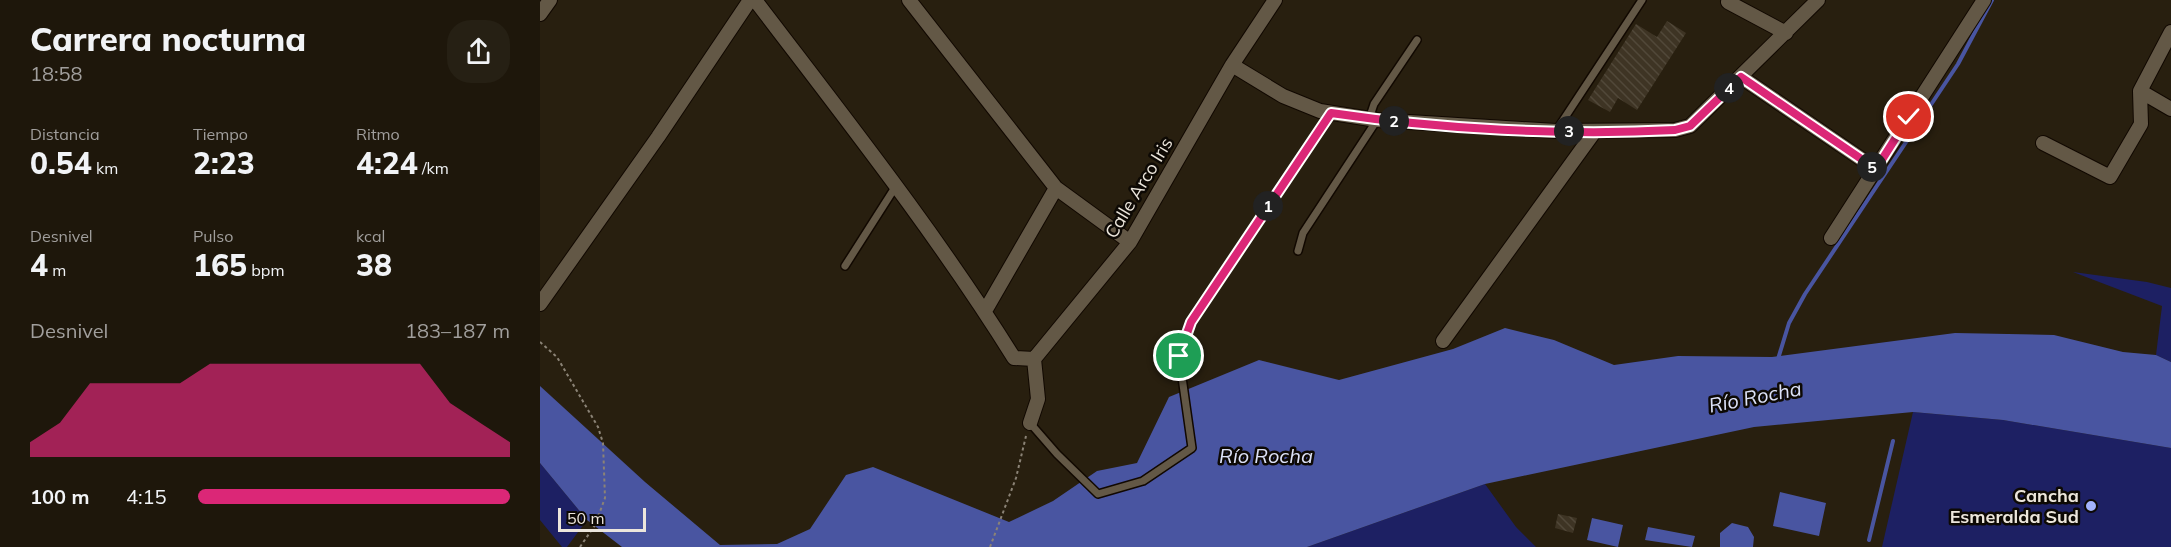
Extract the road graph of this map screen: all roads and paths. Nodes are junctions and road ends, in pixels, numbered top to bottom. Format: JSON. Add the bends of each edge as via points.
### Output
{"nodes":[{"id":1,"x":550,"y":0,"type":"edge"},
{"id":2,"x":750,"y":0,"type":"edge"},
{"id":3,"x":755,"y":0,"type":"edge"},
{"id":4,"x":909,"y":0,"type":"edge"},
{"id":5,"x":1275,"y":0,"type":"edge"},
{"id":6,"x":1642,"y":0,"type":"edge"},
{"id":7,"x":1818,"y":0,"type":"edge"},
{"id":8,"x":1984,"y":0,"type":"edge"},
{"id":9,"x":1728,"y":2,"type":"dead end"},
{"id":10,"x":540,"y":14,"type":"edge"},
{"id":11,"x":2171,"y":32,"type":"edge"},
{"id":12,"x":1786,"y":33,"type":"junction"},
{"id":13,"x":1417,"y":40,"type":"dead end"},
{"id":14,"x":1232,"y":65,"type":"junction"},
{"id":15,"x":1741,"y":77,"type":"junction"},
{"id":16,"x":2140,"y":91,"type":"junction"},
{"id":17,"x":2171,"y":110,"type":"edge"},
{"id":18,"x":1331,"y":113,"type":"junction"},
{"id":19,"x":1373,"y":119,"type":"junction"},
{"id":20,"x":1595,"y":130,"type":"junction"},
{"id":21,"x":1556,"y":131,"type":"junction"},
{"id":22,"x":2043,"y":143,"type":"dead end"},
{"id":23,"x":1876,"y":169,"type":"junction"},
{"id":24,"x":896,"y":186,"type":"junction"},
{"id":25,"x":1056,"y":188,"type":"junction"},
{"id":26,"x":1831,"y":238,"type":"dead end"},
{"id":27,"x":1130,"y":242,"type":"junction"},
{"id":28,"x":1298,"y":251,"type":"dead end"},
{"id":29,"x":845,"y":266,"type":"dead end"},
{"id":30,"x":1227,"y":267,"type":"joint"},
{"id":31,"x":540,"y":304,"type":"edge"},
{"id":32,"x":985,"y":311,"type":"junction"},
{"id":33,"x":1191,"y":322,"type":"joint"},
{"id":34,"x":1443,"y":341,"type":"dead end"},
{"id":35,"x":540,"y":342,"type":"edge"},
{"id":36,"x":1034,"y":360,"type":"junction"},
{"id":37,"x":1030,"y":423,"type":"junction"},
{"id":38,"x":580,"y":547,"type":"edge"},
{"id":39,"x":990,"y":547,"type":"edge"}],
"edges":[{"from":1,"to":10,"type":"street"},
{"from":2,"to":31,"type":"street"},
{"from":3,"to":24,"type":"street"},
{"from":4,"to":25,"type":"street"},
{"from":5,"to":14,"type":"street","name":"Calle Arco Iris"},
{"from":6,"to":21,"type":"lane"},
{"from":7,"to":12,"type":"street"},
{"from":8,"to":23,"type":"street"},
{"from":9,"to":12,"type":"street"},
{"from":11,"to":16,"type":"street"},
{"from":12,"to":15,"type":"street"},
{"from":13,"to":19,"type":"lane","via":[[1374,104]]},
{"from":14,"to":18,"type":"street","via":[[1283,96]]},
{"from":14,"to":27,"type":"street","name":"Calle Arco Iris"},
{"from":15,"to":20,"type":"street","via":[[1690,126],[1650,131]]},
{"from":15,"to":23,"type":"street"},
{"from":16,"to":17,"type":"street"},
{"from":16,"to":22,"type":"street","via":[[2141,124],[2110,177]]},
{"from":18,"to":19,"type":"street"},
{"from":18,"to":30,"type":"lane"},
{"from":19,"to":21,"type":"street"},
{"from":19,"to":28,"type":"lane","via":[[1303,233]]},
{"from":20,"to":21,"type":"street"},
{"from":20,"to":34,"type":"street"},
{"from":23,"to":26,"type":"street"},
{"from":24,"to":29,"type":"lane"},
{"from":24,"to":32,"type":"street"},
{"from":25,"to":27,"type":"street"},
{"from":25,"to":32,"type":"street"},
{"from":27,"to":36,"type":"street","name":"Calle Arco Iris"},
{"from":30,"to":33,"type":"path"},
{"from":32,"to":36,"type":"street","via":[[1014,358]]},
{"from":33,"to":37,"type":"lane","via":[[1179,356],[1192,448],[1143,481],[1098,494]]},
{"from":35,"to":38,"type":"path","via":[[557,357],[598,427],[603,443],[605,498],[595,525]]},
{"from":36,"to":37,"type":"street","via":[[1038,399]]},
{"from":37,"to":39,"type":"path","via":[[1016,478]]}]}
